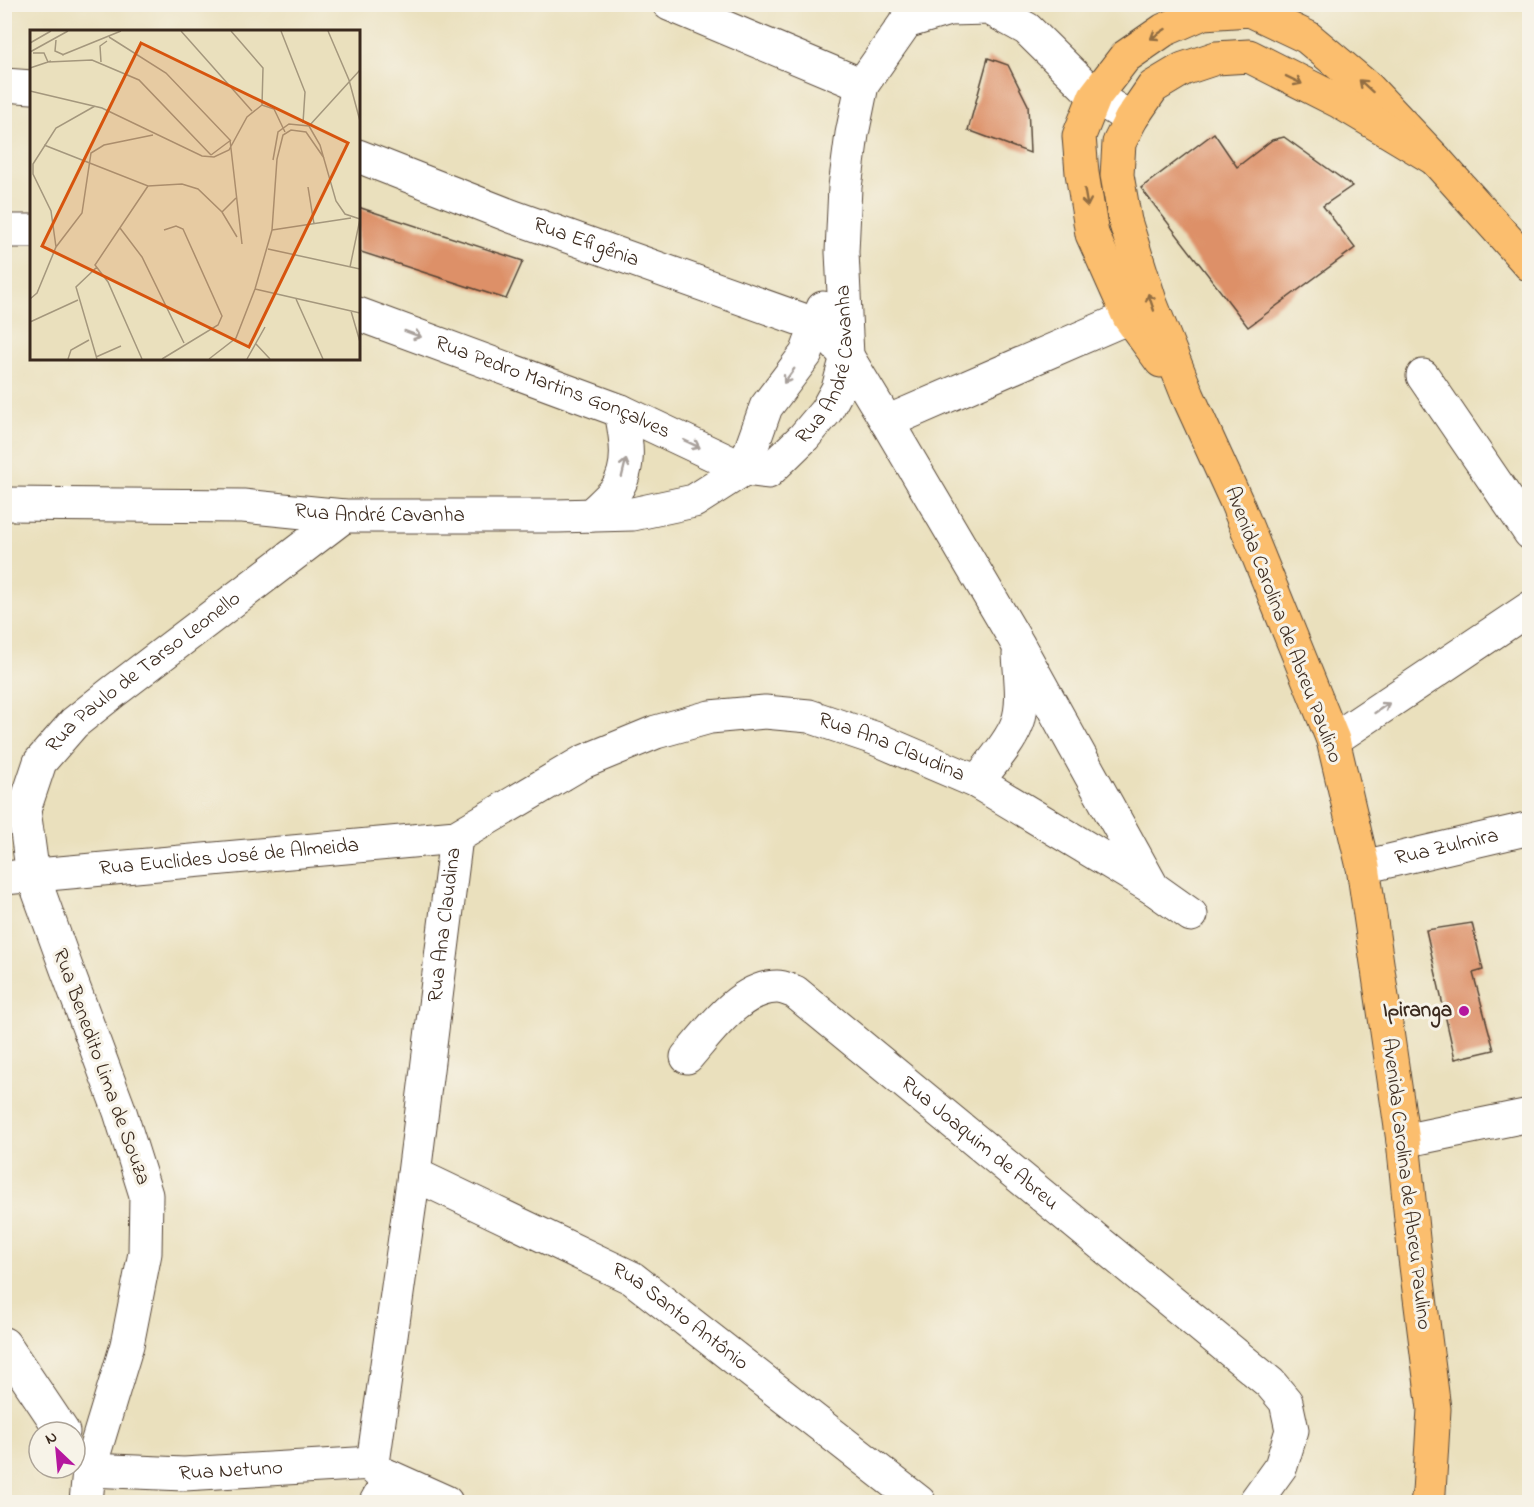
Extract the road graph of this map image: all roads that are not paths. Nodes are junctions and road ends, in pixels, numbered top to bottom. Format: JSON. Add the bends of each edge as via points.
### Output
{"nodes":[{"id":1,"x":669,"y":4,"type":"edge"},
{"id":2,"x":1251,"y":7,"type":"edge"},
{"id":3,"x":1201,"y":9,"type":"edge"},
{"id":4,"x":903,"y":13,"type":"edge"},
{"id":5,"x":1249,"y":56,"type":"junction"},
{"id":6,"x":4,"y":85,"type":"edge"},
{"id":7,"x":862,"y":85,"type":"junction"},
{"id":8,"x":30,"y":87,"type":"edge"},
{"id":9,"x":1095,"y":96,"type":"junction"},
{"id":10,"x":1131,"y":119,"type":"junction"},
{"id":11,"x":360,"y":157,"type":"edge"},
{"id":12,"x":1435,"y":159,"type":"junction"},
{"id":13,"x":4,"y":231,"type":"edge"},
{"id":14,"x":30,"y":231,"type":"edge"},
{"id":15,"x":842,"y":252,"type":"junction"},
{"id":16,"x":1530,"y":265,"type":"edge"},
{"id":17,"x":360,"y":315,"type":"edge"},
{"id":18,"x":1129,"y":317,"type":"junction"},
{"id":19,"x":817,"y":325,"type":"junction"},
{"id":20,"x":847,"y":356,"type":"junction"},
{"id":21,"x":1423,"y":376,"type":"dead end"},
{"id":22,"x":1188,"y":396,"type":"junction"},
{"id":23,"x":621,"y":411,"type":"junction"},
{"id":24,"x":887,"y":422,"type":"junction"},
{"id":25,"x":744,"y":469,"type":"junction"},
{"id":26,"x":4,"y":504,"type":"edge"},
{"id":27,"x":591,"y":514,"type":"junction"},
{"id":28,"x":344,"y":516,"type":"junction"},
{"id":29,"x":1530,"y":533,"type":"edge"},
{"id":30,"x":1530,"y":608,"type":"edge"},
{"id":31,"x":1019,"y":646,"type":"junction"},
{"id":32,"x":1333,"y":740,"type":"junction"},
{"id":33,"x":977,"y":782,"type":"junction"},
{"id":34,"x":1530,"y":828,"type":"edge"},
{"id":35,"x":456,"y":837,"type":"junction"},
{"id":36,"x":1363,"y":867,"type":"junction"},
{"id":37,"x":19,"y":877,"type":"edge"},
{"id":38,"x":1153,"y":888,"type":"junction"},
{"id":39,"x":1191,"y":915,"type":"dead end"},
{"id":40,"x":687,"y":1057,"type":"dead end"},
{"id":41,"x":1530,"y":1115,"type":"edge"},
{"id":42,"x":1403,"y":1141,"type":"junction"},
{"id":43,"x":414,"y":1174,"type":"junction"},
{"id":44,"x":4,"y":1344,"type":"edge"},
{"id":45,"x":55,"y":1420,"type":"edge"},
{"id":46,"x":87,"y":1447,"type":"edge"},
{"id":47,"x":87,"y":1461,"type":"edge"},
{"id":48,"x":84,"y":1480,"type":"edge"},
{"id":49,"x":380,"y":1481,"type":"edge"},
{"id":50,"x":86,"y":1503,"type":"edge"},
{"id":51,"x":446,"y":1503,"type":"edge"},
{"id":52,"x":919,"y":1503,"type":"edge"},
{"id":53,"x":1255,"y":1503,"type":"edge"},
{"id":54,"x":1428,"y":1503,"type":"edge"}],
"edges":[{"from":1,"to":7,"type":"street"},
{"from":2,"to":3,"type":"main road","name":"Avenida Carolina de Abreu Paulino"},
{"from":2,"to":5,"type":"main road","via":[[1266,36]]},
{"from":12,"to":2,"type":"main road","name":"Avenida Carolina de Abreu Paulino","one_way":true,"via":[[1369,89],[1307,37]]},
{"from":3,"to":9,"type":"main road","name":"Avenida Carolina de Abreu Paulino","one_way":true,"via":[[1125,57]]},
{"from":4,"to":7,"type":"street","name":"Rua André Cavanha"},
{"from":4,"to":9,"type":"street","name":"Rua André Cavanha","via":[[988,8],[1027,29]]},
{"from":5,"to":10,"type":"main road","name":"Avenida Carolina de Abreu Paulino","via":[[1216,58],[1183,69],[1153,87]]},
{"from":5,"to":12,"type":"main road","name":"Avenida Carolina de Abreu Paulino","one_way":true,"via":[[1340,102]]},
{"from":6,"to":8,"type":"street"},
{"from":7,"to":15,"type":"street","name":"Rua André Cavanha","via":[[844,187]]},
{"from":9,"to":10,"type":"street"},
{"from":9,"to":18,"type":"main road","name":"Avenida Carolina de Abreu Paulino","one_way":true,"via":[[1079,136],[1082,173],[1092,234]]},
{"from":22,"to":10,"type":"main road","name":"Avenida Carolina de Abreu Paulino","one_way":true,"via":[[1151,304],[1125,221],[1117,176],[1119,143]]},
{"from":11,"to":19,"type":"street","name":"Rua Efigênia","via":[[511,216]]},
{"from":12,"to":16,"type":"main road","name":"Avenida Carolina de Abreu Paulino"},
{"from":13,"to":14,"type":"street"},
{"from":15,"to":19,"type":"street","name":"Rua André Cavanha"},
{"from":15,"to":20,"type":"street","name":"Rua André Cavanha"},
{"from":17,"to":23,"type":"street","name":"Rua Pedro Martins Gonçalves","one_way":true},
{"from":18,"to":22,"type":"main road","name":"Avenida Carolina de Abreu Paulino"},
{"from":18,"to":24,"type":"street"},
{"from":19,"to":20,"type":"street","name":"Rua Ana Claudina"},
{"from":19,"to":25,"type":"street","name":"Rua André Cavanha","one_way":true,"via":[[806,354],[766,407]]},
{"from":20,"to":24,"type":"street","name":"Rua Ana Claudina"},
{"from":20,"to":25,"type":"street","name":"Rua André Cavanha","via":[[838,390],[804,437],[768,472]]},
{"from":21,"to":29,"type":"street"},
{"from":22,"to":32,"type":"main road","name":"Avenida Carolina de Abreu Paulino","via":[[1236,501]]},
{"from":23,"to":25,"type":"street","name":"Rua Pedro Martins Gonçalves","one_way":true},
{"from":27,"to":23,"type":"street","one_way":true,"via":[[615,491],[627,467]]},
{"from":24,"to":31,"type":"street","name":"Rua Ana Claudina"},
{"from":25,"to":27,"type":"street","name":"Rua André Cavanha","via":[[694,501],[633,514]]},
{"from":26,"to":28,"type":"street","name":"Rua André Cavanha","via":[[243,506]]},
{"from":27,"to":28,"type":"street","name":"Rua André Cavanha"},
{"from":28,"to":37,"type":"street","name":"Rua Paulo de Tarso Leonello","via":[[74,723],[40,762],[24,810]]},
{"from":32,"to":30,"type":"street","one_way":true},
{"from":31,"to":33,"type":"street","name":"Rua Ana Claudina","via":[[1022,697],[1018,723]]},
{"from":31,"to":38,"type":"street","name":"Rua Ana Claudina"},
{"from":32,"to":36,"type":"main road","name":"Avenida Carolina de Abreu Paulino"},
{"from":33,"to":35,"type":"street","name":"Rua Ana Claudina","via":[[874,738],[809,716],[765,712],[710,717],[656,732],[582,762]]},
{"from":33,"to":38,"type":"street","name":"Rua Ana Claudina"},
{"from":34,"to":36,"type":"street","name":"Rua Zulmira"},
{"from":35,"to":37,"type":"street","name":"Rua Euclides José de Almeida"},
{"from":35,"to":43,"type":"street","name":"Rua Ana Claudina"},
{"from":36,"to":42,"type":"main road","name":"Avenida Carolina de Abreu Paulino"},
{"from":37,"to":46,"type":"street","name":"Rua Benedito Lima de Souza","via":[[66,967],[146,1195],[145,1253],[127,1345]]},
{"from":38,"to":39,"type":"street","name":"Rua Ana Claudina"},
{"from":40,"to":53,"type":"street","name":"Rua Joaquim de Abreu","via":[[728,1011],[745,998],[761,989],[779,987],[795,992],[1270,1383],[1286,1402],[1292,1430],[1281,1466]]},
{"from":41,"to":42,"type":"street"},
{"from":42,"to":54,"type":"main road","name":"Avenida Carolina de Abreu Paulino","via":[[1434,1409]]},
{"from":43,"to":49,"type":"street","name":"Rua Ana Claudina"},
{"from":43,"to":52,"type":"street","name":"Rua Santo Antônio","via":[[632,1278]]},
{"from":44,"to":45,"type":"street"},
{"from":47,"to":49,"type":"street","name":"Rua Netuno","via":[[184,1474]]},
{"from":48,"to":50,"type":"street","name":"Rua Benedito Lima de Souza"},
{"from":49,"to":51,"type":"street"}]}
